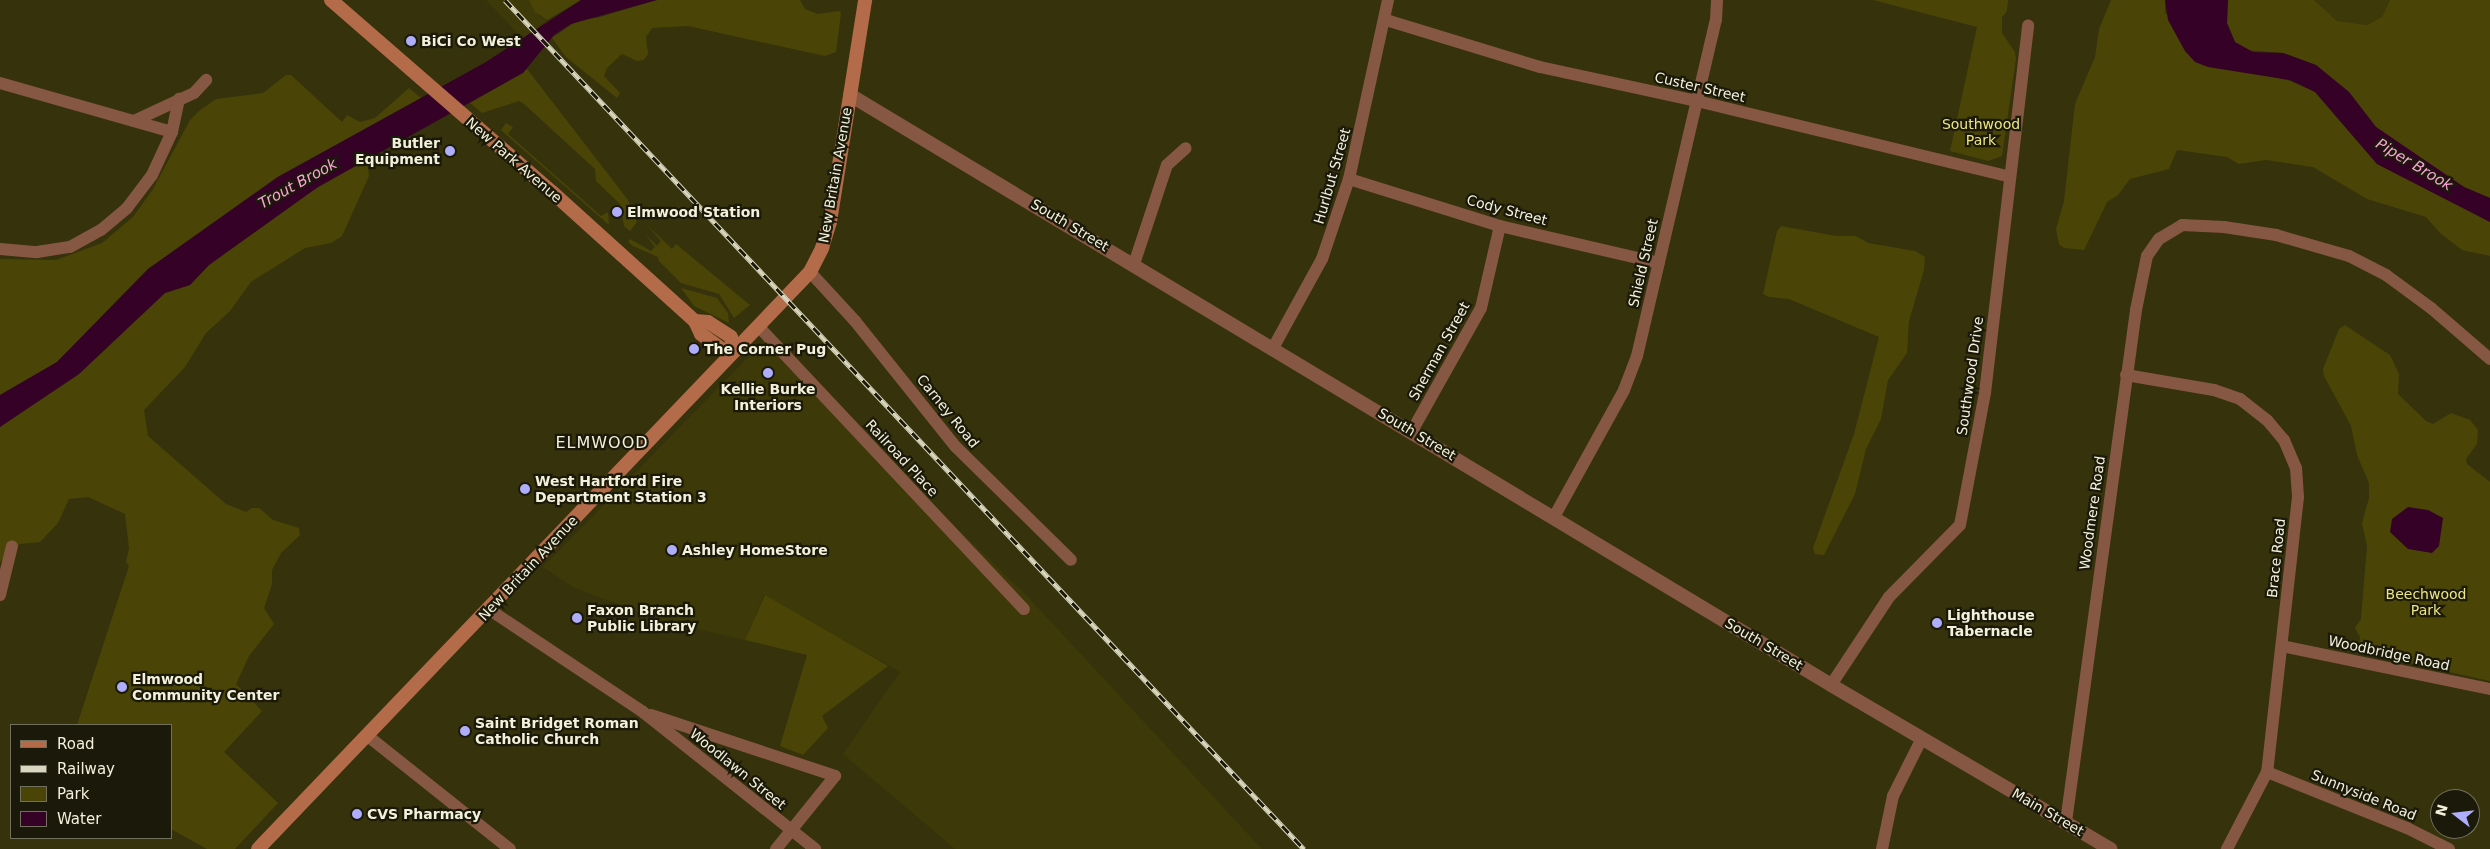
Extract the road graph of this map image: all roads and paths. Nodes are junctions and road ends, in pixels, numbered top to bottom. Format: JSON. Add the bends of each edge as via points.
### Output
{"nodes":[{"id":1,"x":331,"y":0,"type":"edge"},
{"id":2,"x":865,"y":0,"type":"edge"},
{"id":3,"x":1388,"y":0,"type":"edge"},
{"id":4,"x":1717,"y":0,"type":"edge"},
{"id":5,"x":1386,"y":20,"type":"junction"},
{"id":6,"x":2028,"y":26,"type":"dead end"},
{"id":7,"x":206,"y":80,"type":"dead end"},
{"id":8,"x":0,"y":83,"type":"edge"},
{"id":9,"x":850,"y":94,"type":"junction"},
{"id":10,"x":179,"y":99,"type":"junction"},
{"id":11,"x":1697,"y":101,"type":"junction"},
{"id":12,"x":134,"y":121,"type":"junction"},
{"id":13,"x":172,"y":132,"type":"junction"},
{"id":14,"x":1186,"y":148,"type":"dead end"},
{"id":15,"x":2010,"y":177,"type":"junction"},
{"id":16,"x":1349,"y":179,"type":"junction"},
{"id":17,"x":1500,"y":226,"type":"junction"},
{"id":18,"x":0,"y":249,"type":"edge"},
{"id":19,"x":1659,"y":263,"type":"junction"},
{"id":20,"x":1134,"y":264,"type":"junction"},
{"id":21,"x":810,"y":272,"type":"junction"},
{"id":22,"x":759,"y":327,"type":"junction"},
{"id":23,"x":1273,"y":348,"type":"junction"},
{"id":24,"x":734,"y":352,"type":"junction"},
{"id":25,"x":2490,"y":359,"type":"edge"},
{"id":26,"x":2126,"y":375,"type":"junction"},
{"id":27,"x":1412,"y":431,"type":"junction"},
{"id":28,"x":1554,"y":516,"type":"junction"},
{"id":29,"x":12,"y":546,"type":"dead end"},
{"id":30,"x":1071,"y":560,"type":"dead end"},
{"id":31,"x":0,"y":595,"type":"edge"},
{"id":32,"x":1024,"y":609,"type":"dead end"},
{"id":33,"x":490,"y":610,"type":"junction"},
{"id":34,"x":2282,"y":646,"type":"junction"},
{"id":35,"x":1831,"y":684,"type":"junction"},
{"id":36,"x":2490,"y":690,"type":"edge"},
{"id":37,"x":643,"y":712,"type":"junction"},
{"id":38,"x":369,"y":737,"type":"junction"},
{"id":39,"x":1922,"y":738,"type":"junction"},
{"id":40,"x":2267,"y":772,"type":"junction"},
{"id":41,"x":1984,"y":775,"type":"joint"},
{"id":42,"x":2066,"y":822,"type":"junction"},
{"id":43,"x":791,"y":830,"type":"junction"},
{"id":44,"x":259,"y":849,"type":"edge"},
{"id":45,"x":510,"y":849,"type":"edge"},
{"id":46,"x":776,"y":849,"type":"edge"},
{"id":47,"x":815,"y":849,"type":"edge"},
{"id":48,"x":1882,"y":849,"type":"edge"},
{"id":49,"x":2111,"y":849,"type":"edge"},
{"id":50,"x":2227,"y":849,"type":"edge"},
{"id":51,"x":2449,"y":849,"type":"edge"}],
"edges":[{"from":1,"to":24,"type":"main road","name":"New Park Avenue","via":[[695,321],[708,322],[731,337]]},
{"from":2,"to":9,"type":"main road","name":"New Britain Avenue"},
{"from":3,"to":5,"type":"street","name":"Hurlbut Street"},
{"from":4,"to":11,"type":"street","name":"Shield Street","via":[[1716,20]]},
{"from":5,"to":11,"type":"street","name":"Custer Street","via":[[1540,67]]},
{"from":5,"to":16,"type":"street","name":"Hurlbut Street"},
{"from":6,"to":15,"type":"street","name":"Southwood Drive"},
{"from":7,"to":10,"type":"street","via":[[194,93]]},
{"from":8,"to":12,"type":"street"},
{"from":9,"to":20,"type":"street","name":"South Street"},
{"from":9,"to":21,"type":"main road","name":"New Britain Avenue","via":[[830,222]]},
{"from":10,"to":12,"type":"street"},
{"from":10,"to":13,"type":"street"},
{"from":11,"to":15,"type":"street","name":"Custer Street"},
{"from":11,"to":19,"type":"street","name":"Shield Street"},
{"from":12,"to":13,"type":"street"},
{"from":13,"to":18,"type":"street","via":[[152,174],[127,208],[101,230],[70,247],[37,252]]},
{"from":14,"to":20,"type":"street","via":[[1167,165]]},
{"from":15,"to":35,"type":"street","name":"Southwood Drive","via":[[1985,394],[1960,525],[1888,597]]},
{"from":16,"to":17,"type":"street","name":"Cody Street"},
{"from":16,"to":23,"type":"street","name":"Hurlbut Street","via":[[1322,259]]},
{"from":17,"to":19,"type":"street","name":"Cody Street"},
{"from":17,"to":27,"type":"street","name":"Sherman Street","via":[[1481,308]]},
{"from":19,"to":28,"type":"street","name":"Shield Street","via":[[1637,356],[1624,390]]},
{"from":20,"to":23,"type":"street","name":"South Street"},
{"from":21,"to":22,"type":"main road","name":"New Britain Avenue"},
{"from":21,"to":30,"type":"street","name":"Carney Road","via":[[855,321],[956,447]]},
{"from":22,"to":24,"type":"main road","name":"New Britain Avenue"},
{"from":22,"to":32,"type":"street","name":"Railroad Place"},
{"from":23,"to":27,"type":"street","name":"South Street"},
{"from":24,"to":33,"type":"main road","name":"New Britain Avenue"},
{"from":25,"to":26,"type":"street","name":"Woodmere Road","via":[[2401,286],[2349,256],[2276,235],[2182,225],[2159,239],[2147,256]]},
{"from":26,"to":34,"type":"street","name":"Brace Road","via":[[2214,390],[2240,399],[2267,420],[2284,440],[2296,468],[2298,497]]},
{"from":26,"to":42,"type":"street","name":"Woodmere Road"},
{"from":27,"to":28,"type":"street","name":"South Street"},
{"from":28,"to":35,"type":"street","name":"South Street"},
{"from":29,"to":31,"type":"street"},
{"from":33,"to":37,"type":"street","name":"Woodlawn Street"},
{"from":33,"to":38,"type":"main road","name":"New Britain Avenue"},
{"from":34,"to":36,"type":"street","name":"Woodbridge Road"},
{"from":34,"to":40,"type":"street","name":"Brace Road"},
{"from":35,"to":39,"type":"street","name":"South Street"},
{"from":37,"to":43,"type":"street","name":"Woodlawn Street"},
{"from":37,"to":43,"type":"street","name":"Woodlawn Street","via":[[835,776]]},
{"from":38,"to":44,"type":"main road","name":"New Britain Avenue"},
{"from":38,"to":45,"type":"street"},
{"from":39,"to":41,"type":"street","name":"South Street"},
{"from":39,"to":48,"type":"street","via":[[1893,796]]},
{"from":40,"to":50,"type":"street","name":"Brace Road"},
{"from":40,"to":51,"type":"street","name":"Sunnyside Road","via":[[2407,828]]},
{"from":41,"to":42,"type":"street","name":"Main Street"},
{"from":42,"to":49,"type":"street","name":"Main Street"},
{"from":43,"to":46,"type":"street"},
{"from":43,"to":47,"type":"street","name":"Woodlawn Street"}]}
